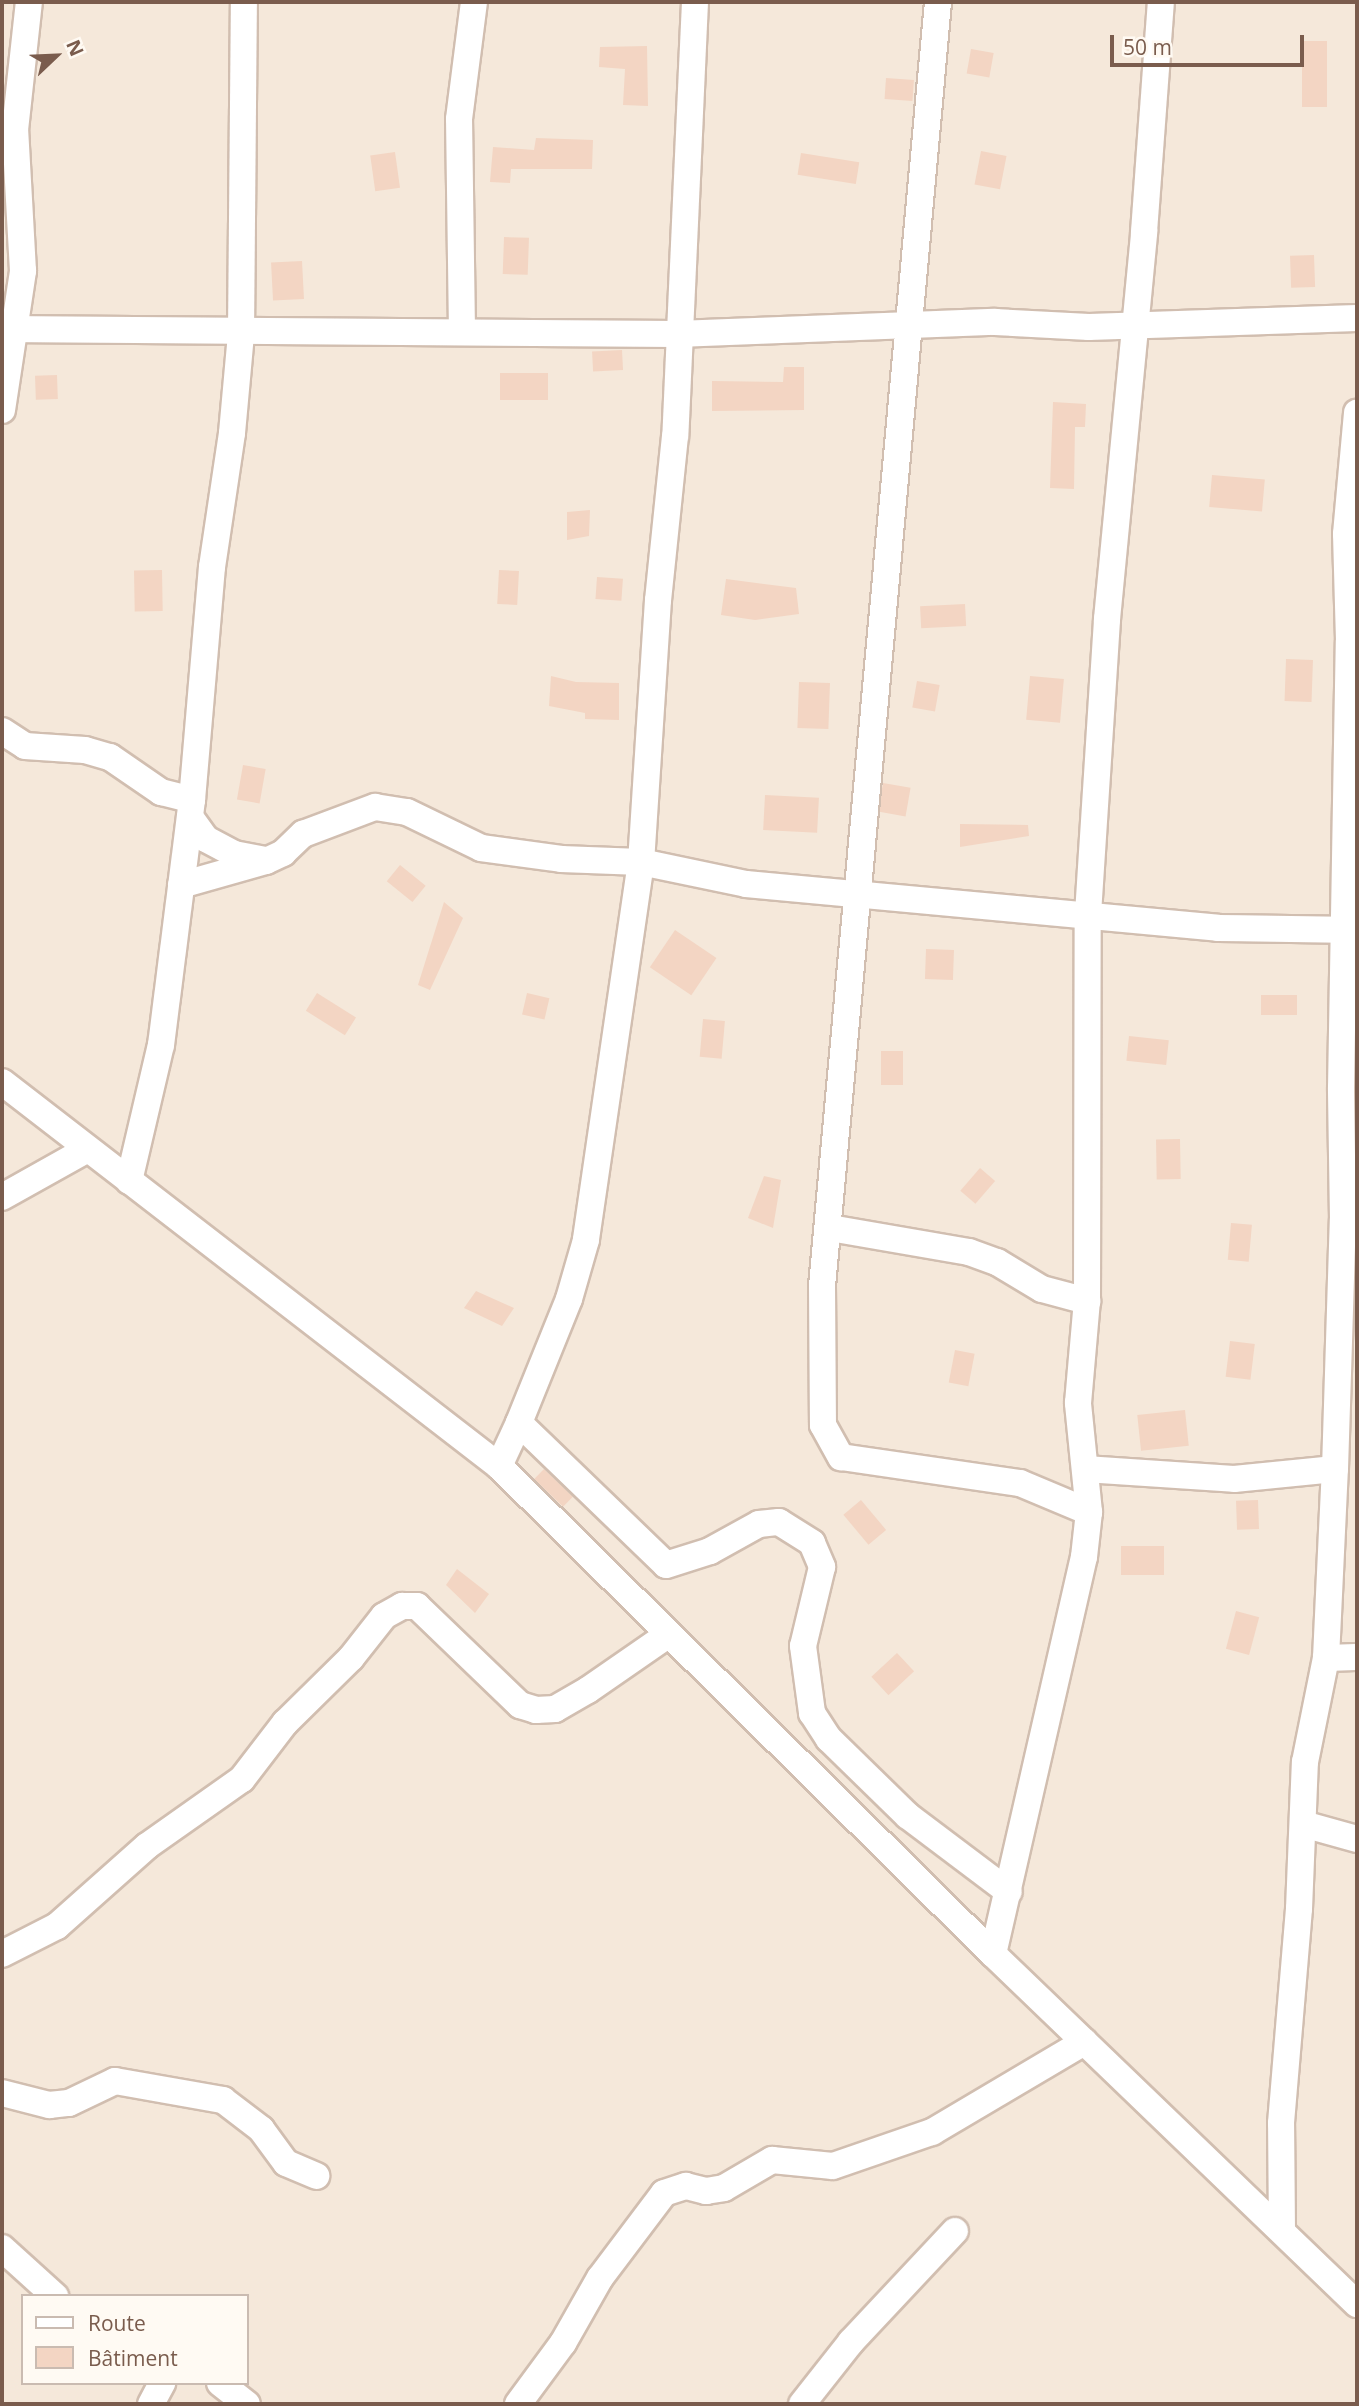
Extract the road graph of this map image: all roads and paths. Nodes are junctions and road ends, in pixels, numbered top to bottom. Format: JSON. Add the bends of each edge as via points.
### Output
{"nodes":[{"id":1,"x":29,"y":2,"type":"edge"},
{"id":2,"x":244,"y":2,"type":"edge"},
{"id":3,"x":474,"y":2,"type":"edge"},
{"id":4,"x":695,"y":2,"type":"edge"},
{"id":5,"x":938,"y":2,"type":"edge"},
{"id":6,"x":1161,"y":2,"type":"edge"},
{"id":7,"x":1357,"y":318,"type":"edge"},
{"id":8,"x":1134,"y":326,"type":"junction"},
{"id":9,"x":911,"y":328,"type":"junction"},
{"id":10,"x":6,"y":329,"type":"edge"},
{"id":11,"x":462,"y":332,"type":"junction"},
{"id":12,"x":241,"y":334,"type":"junction"},
{"id":13,"x":677,"y":334,"type":"junction"},
{"id":14,"x":2,"y":410,"type":"edge"},
{"id":15,"x":1357,"y":412,"type":"edge"},
{"id":16,"x":2,"y":731,"type":"edge"},
{"id":17,"x":191,"y":809,"type":"junction"},
{"id":18,"x":266,"y":860,"type":"junction"},
{"id":19,"x":641,"y":862,"type":"junction"},
{"id":20,"x":181,"y":885,"type":"junction"},
{"id":21,"x":856,"y":893,"type":"junction"},
{"id":22,"x":1088,"y":914,"type":"junction"},
{"id":23,"x":1350,"y":930,"type":"edge"},
{"id":24,"x":2,"y":1082,"type":"edge"},
{"id":25,"x":88,"y":1149,"type":"junction"},
{"id":26,"x":129,"y":1181,"type":"junction"},
{"id":27,"x":2,"y":1197,"type":"edge"},
{"id":28,"x":830,"y":1228,"type":"junction"},
{"id":29,"x":1087,"y":1301,"type":"junction"},
{"id":30,"x":519,"y":1423,"type":"junction"},
{"id":31,"x":499,"y":1466,"type":"junction"},
{"id":32,"x":1085,"y":1469,"type":"junction"},
{"id":33,"x":1335,"y":1469,"type":"junction"},
{"id":34,"x":1089,"y":1512,"type":"junction"},
{"id":35,"x":669,"y":1634,"type":"junction"},
{"id":36,"x":1357,"y":1657,"type":"edge"},
{"id":37,"x":1326,"y":1658,"type":"junction"},
{"id":38,"x":1303,"y":1824,"type":"junction"},
{"id":39,"x":1357,"y":1839,"type":"edge"},
{"id":40,"x":1009,"y":1892,"type":"junction"},
{"id":41,"x":2,"y":1954,"type":"edge"},
{"id":42,"x":993,"y":1954,"type":"junction"},
{"id":43,"x":1084,"y":2042,"type":"junction"},
{"id":44,"x":2,"y":2093,"type":"edge"},
{"id":45,"x":316,"y":2176,"type":"dead end"},
{"id":46,"x":955,"y":2231,"type":"dead end"},
{"id":47,"x":1282,"y":2231,"type":"junction"},
{"id":48,"x":2,"y":2248,"type":"edge"},
{"id":49,"x":53,"y":2294,"type":"edge"},
{"id":50,"x":1357,"y":2304,"type":"edge"},
{"id":51,"x":161,"y":2385,"type":"edge"},
{"id":52,"x":223,"y":2385,"type":"edge"},
{"id":53,"x":151,"y":2404,"type":"edge"},
{"id":54,"x":247,"y":2404,"type":"edge"},
{"id":55,"x":518,"y":2404,"type":"edge"},
{"id":56,"x":802,"y":2404,"type":"edge"}],
"edges":[{"from":1,"to":10,"type":"street","via":[[15,130],[23,271],[18,315]]},
{"from":2,"to":12,"type":"street"},
{"from":3,"to":11,"type":"street","via":[[458,118]]},
{"from":4,"to":13,"type":"street"},
{"from":5,"to":9,"type":"street"},
{"from":6,"to":8,"type":"street"},
{"from":7,"to":8,"type":"street"},
{"from":8,"to":9,"type":"street","via":[[995,322]]},
{"from":8,"to":22,"type":"street","via":[[1107,619]]},
{"from":9,"to":13,"type":"street"},
{"from":9,"to":21,"type":"street"},
{"from":10,"to":12,"type":"street"},
{"from":10,"to":14,"type":"street"},
{"from":11,"to":12,"type":"street"},
{"from":11,"to":13,"type":"street"},
{"from":12,"to":17,"type":"street","via":[[212,567]]},
{"from":13,"to":19,"type":"street","via":[[675,436],[658,600]]},
{"from":15,"to":23,"type":"street","via":[[1346,534]]},
{"from":16,"to":17,"type":"street","via":[[25,746],[85,750],[110,757]]},
{"from":17,"to":18,"type":"street","via":[[206,839],[234,854]]},
{"from":17,"to":20,"type":"street"},
{"from":18,"to":19,"type":"street","via":[[283,853],[303,834],[375,807],[407,812],[481,848],[561,859]]},
{"from":18,"to":20,"type":"street"},
{"from":19,"to":21,"type":"street","via":[[746,884]]},
{"from":19,"to":30,"type":"street","via":[[586,1240],[569,1299]]},
{"from":20,"to":26,"type":"street","via":[[161,1045]]},
{"from":21,"to":22,"type":"street"},
{"from":21,"to":28,"type":"street"},
{"from":22,"to":23,"type":"street","via":[[1218,928]]},
{"from":22,"to":29,"type":"street"},
{"from":23,"to":33,"type":"street"},
{"from":24,"to":25,"type":"street"},
{"from":25,"to":26,"type":"street"},
{"from":25,"to":27,"type":"street"},
{"from":26,"to":31,"type":"street"},
{"from":28,"to":29,"type":"street","via":[[969,1252],[997,1262],[1042,1289]]},
{"from":28,"to":34,"type":"street","via":[[822,1286],[822,1413],[833,1449],[841,1457],[867,1463],[1020,1483]]},
{"from":29,"to":32,"type":"street","via":[[1077,1403]]},
{"from":30,"to":31,"type":"street"},
{"from":30,"to":40,"type":"street","via":[[666,1565],[710,1551],[759,1524],[779,1522],[812,1543],[822,1567],[803,1646],[812,1713],[829,1739],[908,1816]]},
{"from":31,"to":35,"type":"street"},
{"from":32,"to":33,"type":"street","via":[[1234,1479]]},
{"from":32,"to":34,"type":"street"},
{"from":33,"to":37,"type":"street"},
{"from":34,"to":40,"type":"street","via":[[1084,1557]]},
{"from":35,"to":41,"type":"street","via":[[555,1709],[536,1710],[520,1705],[416,1606],[402,1606],[384,1616],[351,1658],[285,1723],[242,1779],[147,1846],[57,1926]]},
{"from":35,"to":42,"type":"street"},
{"from":36,"to":37,"type":"street"},
{"from":37,"to":38,"type":"street","via":[[1305,1762]]},
{"from":38,"to":39,"type":"street"},
{"from":38,"to":47,"type":"street","via":[[1281,2123]]},
{"from":40,"to":42,"type":"street"},
{"from":42,"to":43,"type":"street"},
{"from":43,"to":47,"type":"street"},
{"from":43,"to":55,"type":"street","via":[[932,2132],[833,2165],[772,2160],[724,2188],[706,2191],[686,2186],[664,2193],[600,2278],[563,2343]]},
{"from":44,"to":45,"type":"street","via":[[49,2105],[69,2103],[115,2081],[223,2100],[261,2129],[286,2163]]},
{"from":46,"to":56,"type":"street","via":[[851,2342]]},
{"from":47,"to":50,"type":"street"},
{"from":48,"to":49,"type":"street"},
{"from":51,"to":53,"type":"street"},
{"from":52,"to":54,"type":"street"}]}
